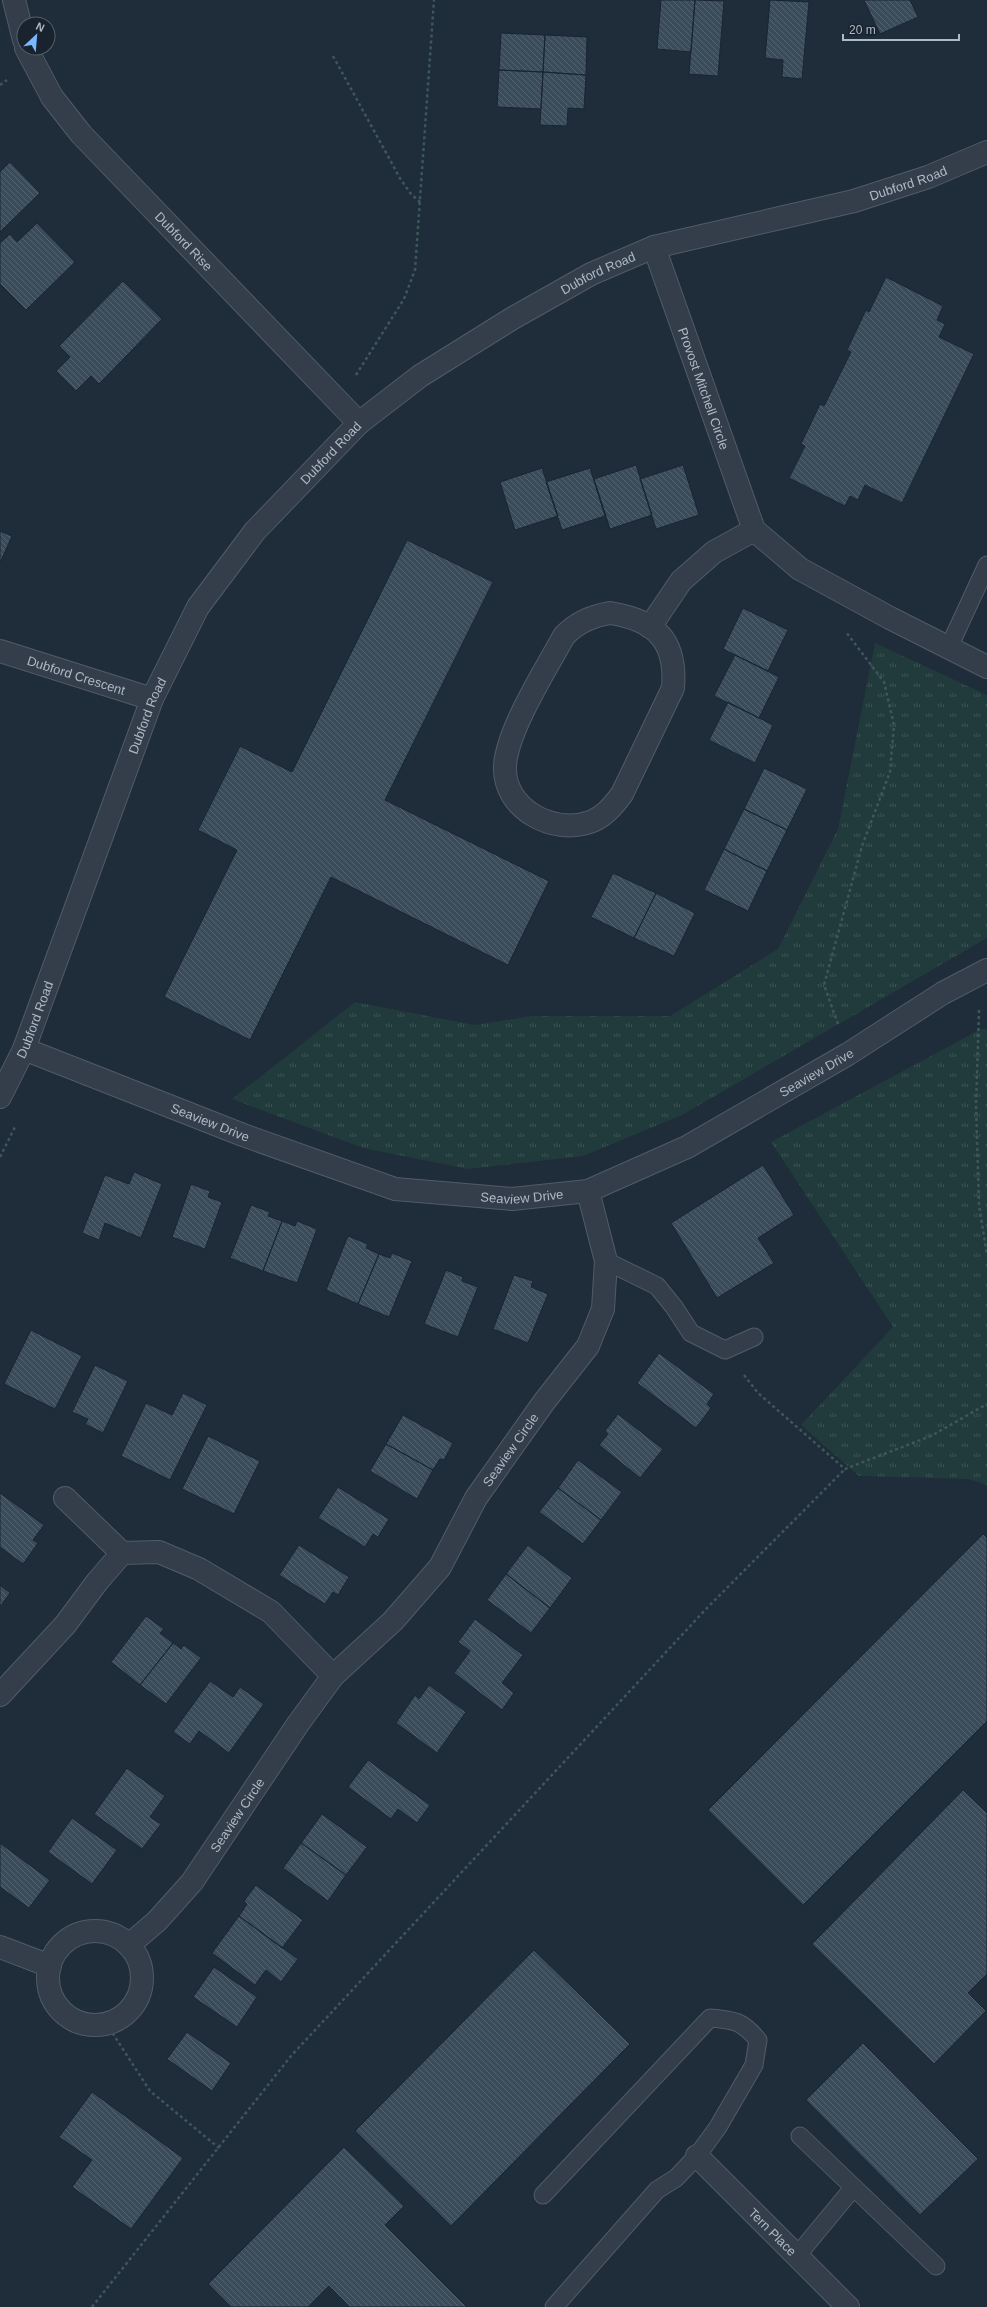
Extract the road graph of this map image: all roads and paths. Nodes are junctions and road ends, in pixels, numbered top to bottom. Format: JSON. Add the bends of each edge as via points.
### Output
{"nodes":[{"id":1,"x":14,"y":0,"type":"edge"},
{"id":2,"x":434,"y":0,"type":"edge"},
{"id":3,"x":18,"y":16,"type":"edge"},
{"id":4,"x":30,"y":56,"type":"edge"},
{"id":5,"x":333,"y":56,"type":"dead end"},
{"id":6,"x":987,"y":152,"type":"edge"},
{"id":7,"x":420,"y":202,"type":"junction"},
{"id":8,"x":654,"y":247,"type":"junction"},
{"id":9,"x":338,"y":400,"type":"junction"},
{"id":10,"x":358,"y":423,"type":"junction"},
{"id":11,"x":754,"y":530,"type":"junction"},
{"id":12,"x":987,"y":565,"type":"edge"},
{"id":13,"x":854,"y":600,"type":"junction"},
{"id":14,"x":650,"y":627,"type":"junction"},
{"id":15,"x":949,"y":646,"type":"junction"},
{"id":16,"x":0,"y":651,"type":"edge"},
{"id":17,"x":987,"y":667,"type":"edge"},
{"id":18,"x":152,"y":699,"type":"junction"},
{"id":19,"x":984,"y":972,"type":"edge"},
{"id":20,"x":24,"y":1049,"type":"junction"},
{"id":21,"x":848,"y":1054,"type":"junction"},
{"id":22,"x":0,"y":1097,"type":"edge"},
{"id":23,"x":18,"y":1122,"type":"dead end"},
{"id":24,"x":0,"y":1157,"type":"edge"},
{"id":25,"x":588,"y":1191,"type":"junction"},
{"id":26,"x":987,"y":1255,"type":"edge"},
{"id":27,"x":606,"y":1261,"type":"junction"},
{"id":28,"x":754,"y":1337,"type":"dead end"},
{"id":29,"x":725,"y":1350,"type":"junction"},
{"id":30,"x":987,"y":1404,"type":"edge"},
{"id":31,"x":845,"y":1469,"type":"junction"},
{"id":32,"x":65,"y":1498,"type":"dead end"},
{"id":33,"x":122,"y":1553,"type":"junction"},
{"id":34,"x":333,"y":1676,"type":"junction"},
{"id":35,"x":0,"y":1694,"type":"edge"},
{"id":36,"x":129,"y":1945,"type":"junction"},
{"id":37,"x":0,"y":1947,"type":"edge"},
{"id":38,"x":50,"y":1966,"type":"junction"},
{"id":39,"x":106,"y":2023,"type":"junction"},
{"id":40,"x":800,"y":2136,"type":"dead end"},
{"id":41,"x":219,"y":2148,"type":"junction"},
{"id":42,"x":697,"y":2156,"type":"junction"},
{"id":43,"x":853,"y":2188,"type":"junction"},
{"id":44,"x":544,"y":2195,"type":"dead end"},
{"id":45,"x":796,"y":2257,"type":"junction"},
{"id":46,"x":936,"y":2266,"type":"dead end"},
{"id":47,"x":92,"y":2307,"type":"edge"},
{"id":48,"x":554,"y":2307,"type":"edge"},
{"id":49,"x":848,"y":2307,"type":"edge"}],
"edges":[{"from":1,"to":3,"type":"street"},
{"from":2,"to":7,"type":"path"},
{"from":4,"to":9,"type":"street","name":"Dubford Rise","via":[[52,97],[81,134]]},
{"from":5,"to":7,"type":"path","via":[[401,180]]},
{"from":6,"to":8,"type":"street","name":"Dubford Road","via":[[928,177],[854,201]]},
{"from":7,"to":9,"type":"path","via":[[415,270],[404,299]]},
{"from":8,"to":10,"type":"street","name":"Dubford Road","via":[[591,274],[513,318],[420,376]]},
{"from":8,"to":11,"type":"street","name":"Provost Mitchell Circle"},
{"from":9,"to":10,"type":"street","name":"Dubford Rise"},
{"from":10,"to":18,"type":"street","name":"Dubford Road","via":[[255,531],[198,607]]},
{"from":11,"to":13,"type":"street","via":[[800,569]]},
{"from":11,"to":14,"type":"street","via":[[714,552],[681,581]]},
{"from":12,"to":15,"type":"lane"},
{"from":13,"to":15,"type":"street"},
{"from":13,"to":21,"type":"path","via":[[842,626],[884,682],[894,725],[890,772],[862,846],[824,985]]},
{"from":14,"to":14,"type":"street","via":[[665,642],[672,657],[673,688],[622,794],[605,814],[585,824],[559,826],[538,819],[526,811],[514,797],[507,781],[505,766],[511,738],[564,636],[591,616],[610,613],[633,617]]},
{"from":15,"to":17,"type":"street"},
{"from":16,"to":18,"type":"street","name":"Dubford Crescent"},
{"from":18,"to":20,"type":"street","name":"Dubford Road"},
{"from":19,"to":21,"type":"street","name":"Seaview Drive","via":[[943,993]]},
{"from":19,"to":26,"type":"path","via":[[976,1105],[979,1205]]},
{"from":20,"to":22,"type":"street","name":"Dubford Road"},
{"from":20,"to":25,"type":"street","name":"Seaview Drive","via":[[243,1135],[395,1188],[512,1199]]},
{"from":21,"to":25,"type":"street","name":"Seaview Drive","via":[[687,1147]]},
{"from":23,"to":24,"type":"path"},
{"from":25,"to":27,"type":"street","name":"Seaview Circle"},
{"from":27,"to":29,"type":"lane","via":[[657,1286],[674,1306],[691,1333]]},
{"from":27,"to":34,"type":"street","name":"Seaview Circle","via":[[603,1309],[588,1346],[544,1402],[476,1498],[440,1567],[393,1621]]},
{"from":28,"to":29,"type":"lane"},
{"from":29,"to":31,"type":"path","via":[[758,1393]]},
{"from":30,"to":31,"type":"path","via":[[931,1436]]},
{"from":31,"to":41,"type":"path","via":[[706,1609],[297,2051]]},
{"from":32,"to":33,"type":"street"},
{"from":33,"to":34,"type":"street","via":[[159,1552],[199,1569],[271,1612]]},
{"from":33,"to":35,"type":"street","via":[[65,1625]]},
{"from":34,"to":36,"type":"street","name":"Seaview Circle","via":[[192,1882],[157,1921]]},
{"from":36,"to":38,"type":"street","via":[[118,1936],[105,1932],[90,1931],[76,1934],[64,1942],[55,1953]]},
{"from":36,"to":39,"type":"street","via":[[141,1967],[141,1991],[128,2011],[118,2019]]},
{"from":37,"to":38,"type":"street"},
{"from":38,"to":39,"type":"street","via":[[48,1981],[59,2008],[82,2023]]},
{"from":39,"to":41,"type":"path","via":[[150,2091]]},
{"from":40,"to":43,"type":"lane"},
{"from":41,"to":47,"type":"path"},
{"from":42,"to":44,"type":"lane","via":[[718,2127],[754,2065],[758,2040],[746,2027],[732,2020],[710,2018]]},
{"from":42,"to":45,"type":"street","name":"Tern Place"},
{"from":42,"to":48,"type":"lane","via":[[676,2178],[657,2190]]},
{"from":43,"to":45,"type":"lane"},
{"from":43,"to":46,"type":"lane"},
{"from":45,"to":49,"type":"street","name":"Tern Place"}]}
